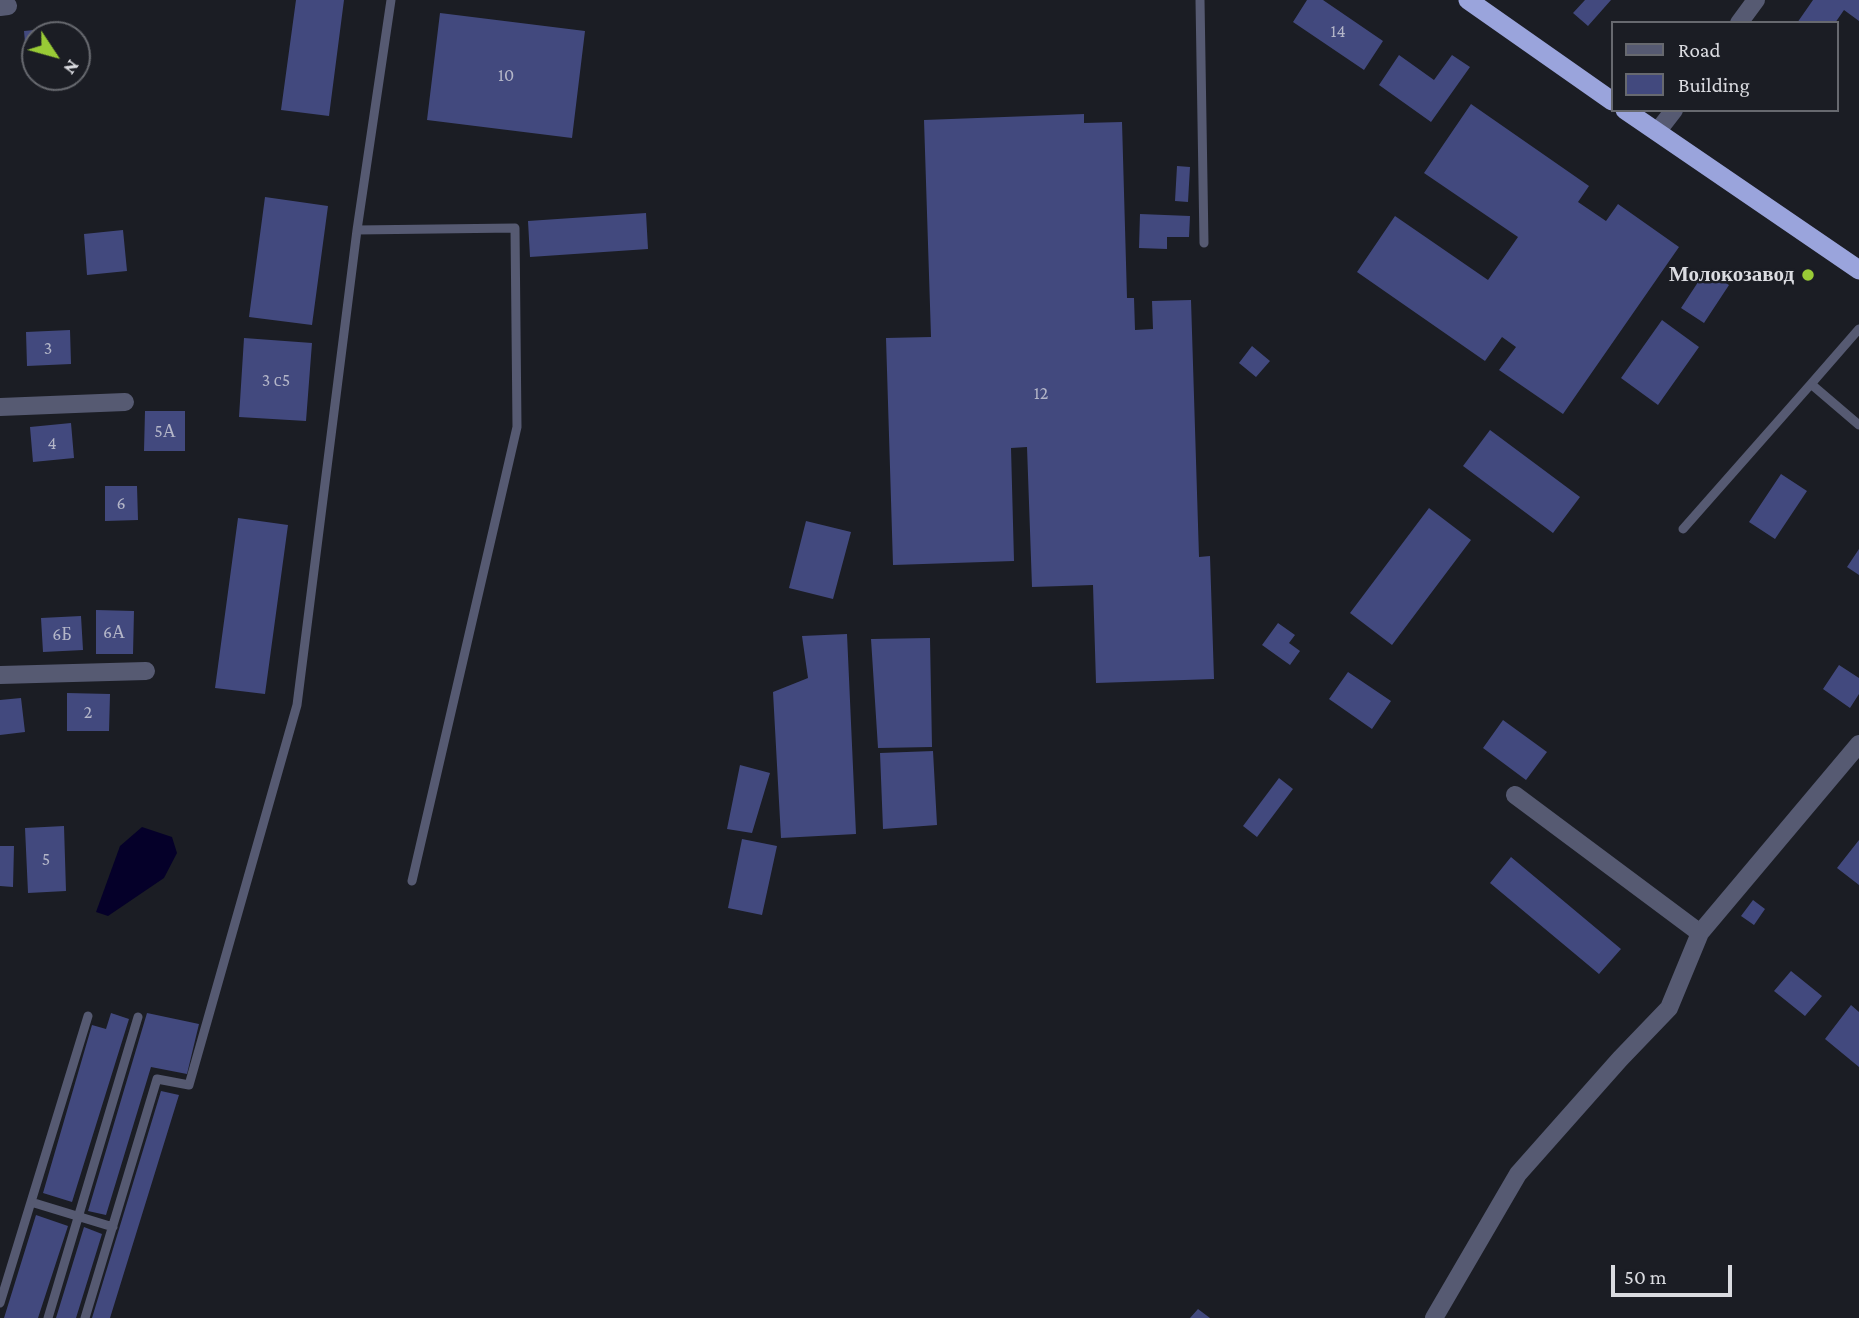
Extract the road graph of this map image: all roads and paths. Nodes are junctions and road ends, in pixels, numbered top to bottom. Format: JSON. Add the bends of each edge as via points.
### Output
{"nodes":[{"id":1,"x":391,"y":0,"type":"edge"},
{"id":2,"x":1200,"y":0,"type":"edge"},
{"id":3,"x":1468,"y":0,"type":"edge"},
{"id":4,"x":1756,"y":0,"type":"edge"},
{"id":5,"x":1740,"y":21,"type":"edge"},
{"id":6,"x":1610,"y":101,"type":"edge"},
{"id":7,"x":1628,"y":112,"type":"edge"},
{"id":8,"x":1672,"y":112,"type":"edge"},
{"id":9,"x":1657,"y":132,"type":"junction"},
{"id":10,"x":358,"y":230,"type":"junction"},
{"id":11,"x":1204,"y":243,"type":"dead end"},
{"id":12,"x":1859,"y":270,"type":"edge"},
{"id":13,"x":1859,"y":329,"type":"edge"},
{"id":14,"x":1811,"y":384,"type":"junction"},
{"id":15,"x":125,"y":402,"type":"dead end"},
{"id":16,"x":0,"y":407,"type":"edge"},
{"id":17,"x":1859,"y":425,"type":"edge"},
{"id":18,"x":1684,"y":529,"type":"dead end"},
{"id":19,"x":146,"y":671,"type":"dead end"},
{"id":20,"x":0,"y":675,"type":"edge"},
{"id":21,"x":1859,"y":744,"type":"edge"},
{"id":22,"x":1515,"y":795,"type":"dead end"},
{"id":23,"x":412,"y":881,"type":"dead end"},
{"id":24,"x":1700,"y":933,"type":"junction"},
{"id":25,"x":88,"y":1016,"type":"dead end"},
{"id":26,"x":138,"y":1017,"type":"dead end"},
{"id":27,"x":31,"y":1202,"type":"junction"},
{"id":28,"x":78,"y":1216,"type":"junction"},
{"id":29,"x":113,"y":1227,"type":"junction"},
{"id":30,"x":0,"y":1303,"type":"edge"},
{"id":31,"x":48,"y":1318,"type":"edge"},
{"id":32,"x":85,"y":1318,"type":"edge"},
{"id":33,"x":1434,"y":1318,"type":"edge"}],
"edges":[{"from":1,"to":10,"type":"lane"},
{"from":2,"to":11,"type":"lane"},
{"from":3,"to":6,"type":"highway"},
{"from":4,"to":5,"type":"street"},
{"from":7,"to":9,"type":"highway"},
{"from":8,"to":9,"type":"street"},
{"from":9,"to":12,"type":"highway"},
{"from":10,"to":23,"type":"lane","via":[[515,228],[517,427]]},
{"from":10,"to":29,"type":"lane","via":[[297,705],[189,1085],[157,1079]]},
{"from":13,"to":14,"type":"lane"},
{"from":14,"to":17,"type":"lane"},
{"from":14,"to":18,"type":"lane"},
{"from":15,"to":16,"type":"street"},
{"from":19,"to":20,"type":"street"},
{"from":21,"to":24,"type":"street"},
{"from":22,"to":24,"type":"street"},
{"from":24,"to":33,"type":"street","via":[[1669,1008],[1518,1174]]},
{"from":25,"to":27,"type":"lane"},
{"from":26,"to":28,"type":"lane"},
{"from":27,"to":28,"type":"lane"},
{"from":27,"to":30,"type":"lane"},
{"from":28,"to":29,"type":"lane"},
{"from":28,"to":31,"type":"lane"},
{"from":29,"to":32,"type":"lane"}]}
